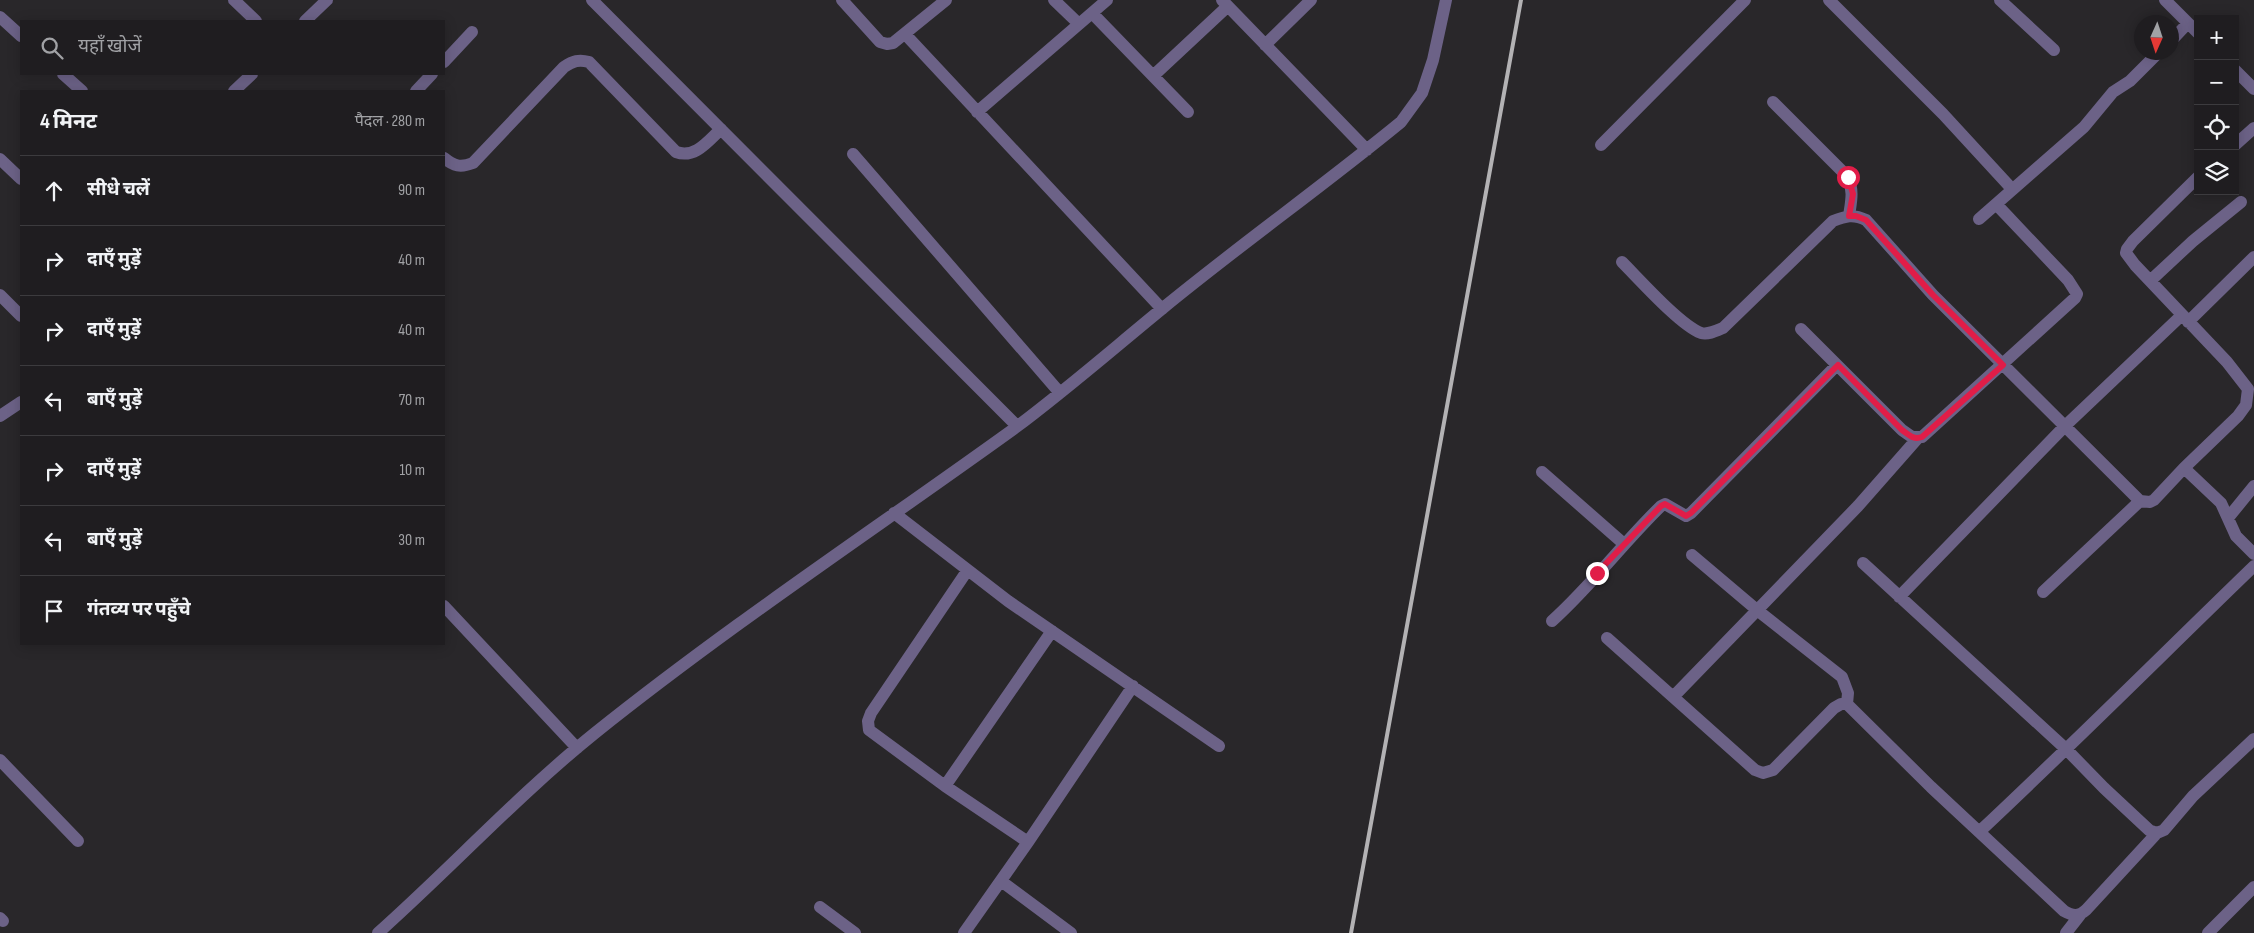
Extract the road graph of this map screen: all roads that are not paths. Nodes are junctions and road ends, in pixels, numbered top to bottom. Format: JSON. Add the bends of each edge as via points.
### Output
{"nodes":[{"id":1,"x":234,"y":0,"type":"edge"},
{"id":2,"x":327,"y":0,"type":"edge"},
{"id":3,"x":592,"y":0,"type":"edge"},
{"id":4,"x":842,"y":0,"type":"edge"},
{"id":5,"x":946,"y":0,"type":"edge"},
{"id":6,"x":1054,"y":0,"type":"edge"},
{"id":7,"x":1106,"y":0,"type":"edge"},
{"id":8,"x":1311,"y":0,"type":"edge"},
{"id":9,"x":1745,"y":0,"type":"edge"},
{"id":10,"x":1829,"y":0,"type":"edge"},
{"id":11,"x":2000,"y":0,"type":"edge"},
{"id":12,"x":2165,"y":0,"type":"edge"},
{"id":13,"x":1442,"y":2,"type":"edge"},
{"id":14,"x":1225,"y":3,"type":"edge"},
{"id":15,"x":1092,"y":13,"type":"junction"},
{"id":16,"x":0,"y":18,"type":"edge"},
{"id":17,"x":255,"y":20,"type":"edge"},
{"id":18,"x":306,"y":20,"type":"edge"},
{"id":19,"x":2188,"y":23,"type":"junction"},
{"id":20,"x":1079,"y":24,"type":"junction"},
{"id":21,"x":2194,"y":28,"type":"edge"},
{"id":22,"x":472,"y":32,"type":"dead end"},
{"id":23,"x":2179,"y":33,"type":"edge"},
{"id":24,"x":904,"y":34,"type":"junction"},
{"id":25,"x":20,"y":35,"type":"edge"},
{"id":26,"x":1265,"y":45,"type":"junction"},
{"id":27,"x":2054,"y":50,"type":"dead end"},
{"id":28,"x":2151,"y":60,"type":"edge"},
{"id":29,"x":445,"y":61,"type":"edge"},
{"id":30,"x":2239,"y":74,"type":"edge"},
{"id":31,"x":64,"y":75,"type":"edge"},
{"id":32,"x":251,"y":75,"type":"edge"},
{"id":33,"x":431,"y":75,"type":"edge"},
{"id":34,"x":1153,"y":76,"type":"junction"},
{"id":35,"x":2254,"y":89,"type":"edge"},
{"id":36,"x":81,"y":90,"type":"edge"},
{"id":37,"x":235,"y":90,"type":"edge"},
{"id":38,"x":417,"y":90,"type":"edge"},
{"id":39,"x":1773,"y":102,"type":"dead end"},
{"id":40,"x":977,"y":112,"type":"junction"},
{"id":41,"x":1188,"y":112,"type":"dead end"},
{"id":42,"x":2254,"y":128,"type":"edge"},
{"id":43,"x":721,"y":129,"type":"junction"},
{"id":44,"x":2239,"y":141,"type":"edge"},
{"id":45,"x":1600,"y":144,"type":"dead end"},
{"id":46,"x":1367,"y":150,"type":"junction"},
{"id":47,"x":853,"y":154,"type":"dead end"},
{"id":48,"x":0,"y":159,"type":"edge"},
{"id":49,"x":445,"y":159,"type":"edge"},
{"id":50,"x":20,"y":178,"type":"edge"},
{"id":51,"x":2194,"y":181,"type":"edge"},
{"id":52,"x":2012,"y":189,"type":"junction"},
{"id":53,"x":2241,"y":202,"type":"dead end"},
{"id":54,"x":1996,"y":204,"type":"junction"},
{"id":55,"x":1849,"y":216,"type":"junction"},
{"id":56,"x":1979,"y":219,"type":"dead end"},
{"id":57,"x":2254,"y":257,"type":"edge"},
{"id":58,"x":1622,"y":262,"type":"dead end"},
{"id":59,"x":2150,"y":281,"type":"junction"},
{"id":60,"x":0,"y":295,"type":"edge"},
{"id":61,"x":1162,"y":309,"type":"junction"},
{"id":62,"x":20,"y":315,"type":"edge"},
{"id":63,"x":2185,"y":318,"type":"junction"},
{"id":64,"x":1801,"y":329,"type":"dead end"},
{"id":65,"x":1838,"y":365,"type":"junction"},
{"id":66,"x":2003,"y":365,"type":"junction"},
{"id":67,"x":1060,"y":393,"type":"junction"},
{"id":68,"x":2251,"y":393,"type":"edge"},
{"id":69,"x":20,"y":403,"type":"edge"},
{"id":70,"x":0,"y":416,"type":"edge"},
{"id":71,"x":1017,"y":426,"type":"junction"},
{"id":72,"x":2065,"y":426,"type":"junction"},
{"id":73,"x":1917,"y":439,"type":"junction"},
{"id":74,"x":2184,"y":468,"type":"junction"},
{"id":75,"x":1542,"y":472,"type":"dead end"},
{"id":76,"x":2254,"y":486,"type":"edge"},
{"id":77,"x":2140,"y":502,"type":"junction"},
{"id":78,"x":894,"y":513,"type":"junction"},
{"id":79,"x":2228,"y":518,"type":"junction"},
{"id":80,"x":1624,"y":544,"type":"junction"},
{"id":81,"x":2254,"y":554,"type":"edge"},
{"id":82,"x":1692,"y":555,"type":"dead end"},
{"id":83,"x":1863,"y":563,"type":"dead end"},
{"id":84,"x":2254,"y":566,"type":"edge"},
{"id":85,"x":967,"y":571,"type":"junction"},
{"id":86,"x":2043,"y":592,"type":"dead end"},
{"id":87,"x":1899,"y":597,"type":"junction"},
{"id":88,"x":445,"y":607,"type":"edge"},
{"id":89,"x":1757,"y":610,"type":"junction"},
{"id":90,"x":1552,"y":621,"type":"dead end"},
{"id":91,"x":1052,"y":631,"type":"junction"},
{"id":92,"x":1607,"y":638,"type":"dead end"},
{"id":93,"x":1132,"y":686,"type":"junction"},
{"id":94,"x":1673,"y":697,"type":"junction"},
{"id":95,"x":1847,"y":704,"type":"junction"},
{"id":96,"x":2254,"y":739,"type":"edge"},
{"id":97,"x":1219,"y":746,"type":"dead end"},
{"id":98,"x":578,"y":748,"type":"junction"},
{"id":99,"x":2067,"y":750,"type":"junction"},
{"id":100,"x":0,"y":760,"type":"edge"},
{"id":101,"x":944,"y":786,"type":"junction"},
{"id":102,"x":1979,"y":832,"type":"junction"},
{"id":103,"x":2157,"y":833,"type":"junction"},
{"id":104,"x":78,"y":841,"type":"dead end"},
{"id":105,"x":1028,"y":842,"type":"junction"},
{"id":106,"x":1001,"y":881,"type":"junction"},
{"id":107,"x":2254,"y":887,"type":"edge"},
{"id":108,"x":820,"y":907,"type":"dead end"},
{"id":109,"x":2080,"y":914,"type":"junction"},
{"id":110,"x":378,"y":933,"type":"edge"},
{"id":111,"x":855,"y":933,"type":"edge"},
{"id":112,"x":964,"y":933,"type":"edge"},
{"id":113,"x":1071,"y":933,"type":"edge"},
{"id":114,"x":2066,"y":933,"type":"edge"},
{"id":115,"x":2208,"y":933,"type":"edge"}],
"edges":[{"from":1,"to":17,"type":"street"},
{"from":2,"to":18,"type":"street"},
{"from":3,"to":43,"type":"street"},
{"from":4,"to":24,"type":"street","via":[[880,42],[894,43]]},
{"from":5,"to":24,"type":"street"},
{"from":6,"to":20,"type":"street"},
{"from":7,"to":15,"type":"street"},
{"from":8,"to":26,"type":"street"},
{"from":9,"to":45,"type":"street"},
{"from":10,"to":52,"type":"street","via":[[1943,114]]},
{"from":11,"to":27,"type":"street"},
{"from":12,"to":19,"type":"street"},
{"from":13,"to":46,"type":"street","via":[[1433,60],[1422,93],[1401,122]]},
{"from":14,"to":26,"type":"street"},
{"from":14,"to":34,"type":"street"},
{"from":15,"to":20,"type":"street"},
{"from":15,"to":34,"type":"street"},
{"from":16,"to":25,"type":"street"},
{"from":19,"to":21,"type":"street"},
{"from":19,"to":23,"type":"street"},
{"from":20,"to":40,"type":"street"},
{"from":22,"to":29,"type":"street"},
{"from":24,"to":40,"type":"street"},
{"from":26,"to":46,"type":"street"},
{"from":28,"to":52,"type":"street","via":[[2130,81],[2113,92],[2084,127]]},
{"from":30,"to":35,"type":"street"},
{"from":31,"to":36,"type":"street"},
{"from":32,"to":37,"type":"street"},
{"from":33,"to":38,"type":"street"},
{"from":34,"to":41,"type":"street"},
{"from":39,"to":55,"type":"street","via":[[1848,177],[1853,194]]},
{"from":40,"to":61,"type":"street"},
{"from":42,"to":44,"type":"street"},
{"from":43,"to":49,"type":"street","via":[[694,153],[684,155],[676,152],[589,62],[580,60],[564,67],[472,163],[464,167],[453,165]]},
{"from":43,"to":71,"type":"street"},
{"from":46,"to":61,"type":"street"},
{"from":47,"to":67,"type":"street"},
{"from":48,"to":50,"type":"street"},
{"from":51,"to":59,"type":"street","via":[[2127,249],[2129,258]]},
{"from":52,"to":54,"type":"street"},
{"from":53,"to":59,"type":"street","via":[[2193,240]]},
{"from":54,"to":56,"type":"street"},
{"from":54,"to":66,"type":"street","via":[[2068,280],[2077,294]]},
{"from":55,"to":58,"type":"street","via":[[1833,221],[1723,328],[1714,332],[1702,333],[1685,324]]},
{"from":55,"to":66,"type":"street","via":[[1861,218],[1872,226],[1933,295]]},
{"from":57,"to":63,"type":"street"},
{"from":59,"to":63,"type":"street"},
{"from":60,"to":62,"type":"street"},
{"from":61,"to":67,"type":"street"},
{"from":63,"to":68,"type":"street"},
{"from":63,"to":72,"type":"street"},
{"from":64,"to":65,"type":"street"},
{"from":65,"to":73,"type":"street","via":[[1902,430]]},
{"from":65,"to":80,"type":"street","via":[[1691,513],[1686,516],[1665,504]]},
{"from":66,"to":72,"type":"street"},
{"from":66,"to":73,"type":"street"},
{"from":67,"to":71,"type":"street"},
{"from":68,"to":74,"type":"street","via":[[2238,416]]},
{"from":69,"to":70,"type":"street"},
{"from":71,"to":78,"type":"street"},
{"from":72,"to":77,"type":"street"},
{"from":72,"to":87,"type":"street"},
{"from":73,"to":89,"type":"street","via":[[1858,506]]},
{"from":74,"to":77,"type":"street","via":[[2154,500]]},
{"from":74,"to":79,"type":"street","via":[[2221,503]]},
{"from":75,"to":80,"type":"street"},
{"from":76,"to":79,"type":"street"},
{"from":77,"to":86,"type":"street"},
{"from":78,"to":85,"type":"street"},
{"from":78,"to":98,"type":"street","via":[[722,637]]},
{"from":79,"to":81,"type":"street","via":[[2236,536]]},
{"from":80,"to":90,"type":"street"},
{"from":82,"to":89,"type":"street"},
{"from":83,"to":87,"type":"street"},
{"from":84,"to":99,"type":"street"},
{"from":85,"to":91,"type":"street"},
{"from":85,"to":101,"type":"street","via":[[868,721],[869,730],[875,737]]},
{"from":87,"to":99,"type":"street"},
{"from":88,"to":98,"type":"street"},
{"from":89,"to":94,"type":"street"},
{"from":89,"to":95,"type":"street","via":[[1842,677],[1848,693]]},
{"from":91,"to":93,"type":"street"},
{"from":91,"to":101,"type":"street"},
{"from":92,"to":94,"type":"street"},
{"from":93,"to":97,"type":"street"},
{"from":93,"to":105,"type":"street"},
{"from":94,"to":95,"type":"street","via":[[1755,770],[1764,773],[1773,770],[1834,708]]},
{"from":95,"to":102,"type":"street"},
{"from":96,"to":103,"type":"street","via":[[2193,796],[2164,830]]},
{"from":98,"to":110,"type":"street","via":[[516,801]]},
{"from":99,"to":102,"type":"street"},
{"from":99,"to":103,"type":"street","via":[[2149,830]]},
{"from":100,"to":104,"type":"street"},
{"from":101,"to":105,"type":"street"},
{"from":102,"to":109,"type":"street","via":[[2064,912],[2074,916]]},
{"from":103,"to":109,"type":"street"},
{"from":105,"to":106,"type":"street"},
{"from":106,"to":112,"type":"street"},
{"from":106,"to":113,"type":"street"},
{"from":107,"to":115,"type":"street"},
{"from":108,"to":111,"type":"street"},
{"from":109,"to":114,"type":"street"}]}
